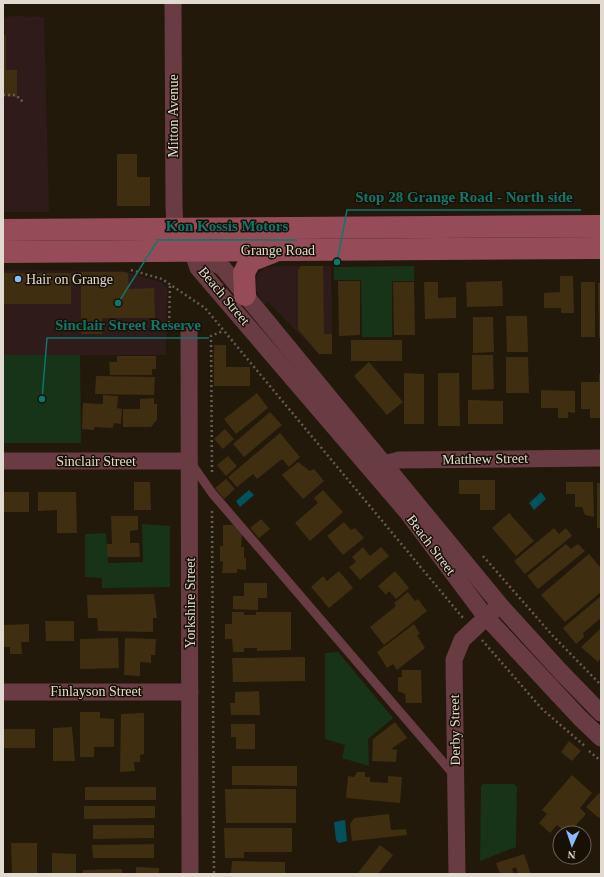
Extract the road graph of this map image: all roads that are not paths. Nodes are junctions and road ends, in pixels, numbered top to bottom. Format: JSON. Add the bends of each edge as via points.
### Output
{"nodes":[{"id":1,"x":173,"y":3,"type":"edge"},
{"id":2,"x":601,"y":226,"type":"edge"},
{"id":3,"x":175,"y":229,"type":"junction"},
{"id":4,"x":3,"y":230,"type":"edge"},
{"id":5,"x":601,"y":248,"type":"edge"},
{"id":6,"x":192,"y":250,"type":"junction"},
{"id":7,"x":278,"y":250,"type":"junction"},
{"id":8,"x":3,"y":252,"type":"edge"},
{"id":9,"x":245,"y":295,"type":"junction"},
{"id":10,"x":189,"y":331,"type":"dead end"},
{"id":11,"x":601,"y":458,"type":"edge"},
{"id":12,"x":189,"y":460,"type":"junction"},
{"id":13,"x":3,"y":461,"type":"edge"},
{"id":14,"x":379,"y":469,"type":"junction"},
{"id":15,"x":500,"y":605,"type":"junction"},
{"id":16,"x":485,"y":616,"type":"junction"},
{"id":17,"x":3,"y":692,"type":"edge"},
{"id":18,"x":190,"y":692,"type":"junction"},
{"id":19,"x":601,"y":713,"type":"edge"},
{"id":20,"x":601,"y":738,"type":"edge"},
{"id":21,"x":456,"y":777,"type":"junction"},
{"id":22,"x":190,"y":874,"type":"edge"},
{"id":23,"x":457,"y":874,"type":"edge"}],
"edges":[{"from":1,"to":3,"type":"street","name":"Mitton Avenue"},
{"from":2,"to":3,"type":"main road","name":"Grange Road"},
{"from":3,"to":4,"type":"main road","name":"Grange Road"},
{"from":3,"to":6,"type":"street"},
{"from":5,"to":7,"type":"main road","name":"Grange Road"},
{"from":6,"to":7,"type":"main road","name":"Grange Road"},
{"from":6,"to":8,"type":"main road","name":"Grange Road"},
{"from":6,"to":9,"type":"street","name":"Beach Street","via":[[223,268]]},
{"from":6,"to":14,"type":"street","name":"Beach Street","via":[[198,268]]},
{"from":7,"to":9,"type":"main road","via":[[250,261],[244,274]]},
{"from":9,"to":14,"type":"street","name":"Beach Street"},
{"from":10,"to":12,"type":"street","name":"Yorkshire Street"},
{"from":11,"to":14,"type":"street","name":"Matthew Street","via":[[399,460]]},
{"from":12,"to":13,"type":"street","name":"Sinclair Street"},
{"from":12,"to":18,"type":"street","name":"Yorkshire Street"},
{"from":12,"to":21,"type":"lane","via":[[212,493]]},
{"from":14,"to":15,"type":"street","name":"Beach Street"},
{"from":14,"to":16,"type":"street","name":"Beach Street","via":[[407,512]]},
{"from":15,"to":16,"type":"street","name":"Derby Street"},
{"from":15,"to":19,"type":"street","name":"Beach Street"},
{"from":16,"to":20,"type":"street","name":"Beach Street"},
{"from":16,"to":21,"type":"street","name":"Derby Street","via":[[462,640],[454,660]]},
{"from":17,"to":18,"type":"street","name":"Finlayson Street"},
{"from":18,"to":22,"type":"street","name":"Yorkshire Street"},
{"from":21,"to":23,"type":"street","name":"Derby Street"}]}
